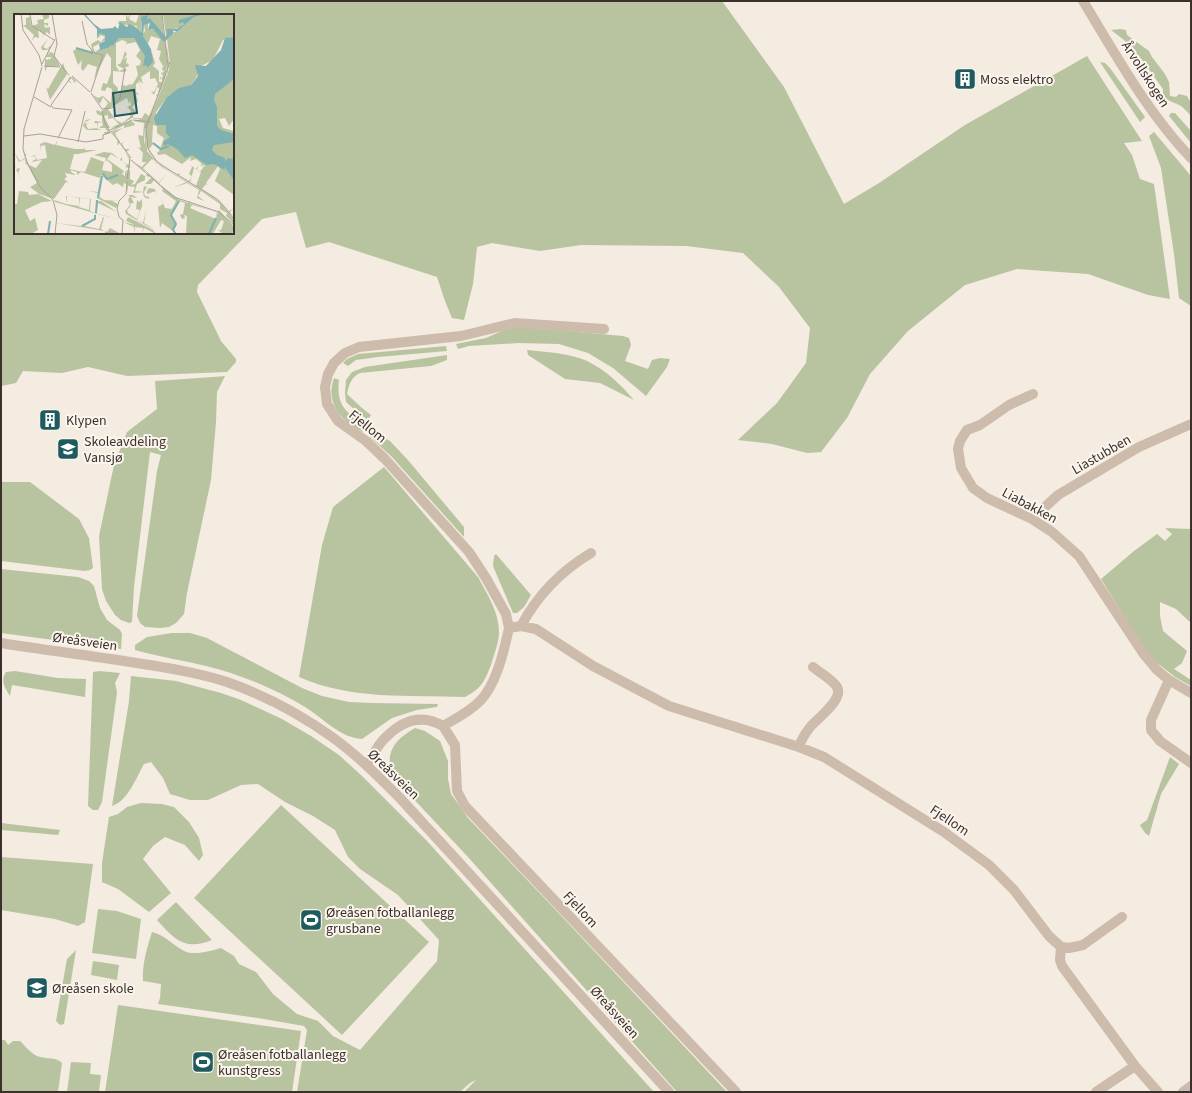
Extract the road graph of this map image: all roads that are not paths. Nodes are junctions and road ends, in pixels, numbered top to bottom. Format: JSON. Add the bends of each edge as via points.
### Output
{"nodes":[{"id":1,"x":1083,"y":1,"type":"edge"},
{"id":2,"x":1191,"y":158,"type":"edge"},
{"id":3,"x":604,"y":329,"type":"dead end"},
{"id":4,"x":1033,"y":394,"type":"dead end"},
{"id":5,"x":1191,"y":424,"type":"edge"},
{"id":6,"x":1032,"y":519,"type":"junction"},
{"id":7,"x":591,"y":553,"type":"dead end"},
{"id":8,"x":521,"y":626,"type":"junction"},
{"id":9,"x":509,"y":628,"type":"junction"},
{"id":10,"x":1,"y":643,"type":"edge"},
{"id":11,"x":813,"y":667,"type":"dead end"},
{"id":12,"x":1169,"y":680,"type":"junction"},
{"id":13,"x":1191,"y":693,"type":"edge"},
{"id":14,"x":443,"y":726,"type":"junction"},
{"id":15,"x":799,"y":747,"type":"junction"},
{"id":16,"x":1191,"y":763,"type":"edge"},
{"id":17,"x":367,"y":765,"type":"junction"},
{"id":18,"x":1122,"y":917,"type":"dead end"},
{"id":19,"x":1061,"y":947,"type":"junction"},
{"id":20,"x":1135,"y":1066,"type":"junction"},
{"id":21,"x":1191,"y":1086,"type":"edge"},
{"id":22,"x":669,"y":1092,"type":"edge"},
{"id":23,"x":736,"y":1092,"type":"edge"},
{"id":24,"x":1096,"y":1092,"type":"edge"},
{"id":25,"x":1158,"y":1092,"type":"edge"},
{"id":26,"x":1183,"y":1092,"type":"edge"}],
"edges":[{"from":1,"to":2,"type":"street","name":"Årvollskogen","via":[[1156,116]]},
{"from":3,"to":9,"type":"street","name":"Fjellom","via":[[515,323],[461,336],[359,347],[345,353],[334,363],[328,374],[325,388],[327,404],[338,421],[366,441],[385,459],[469,552],[506,614]]},
{"from":4,"to":6,"type":"street","name":"Liabakken","via":[[967,430],[958,449],[961,468],[973,488],[987,498]]},
{"from":5,"to":6,"type":"street","name":"Liastubben","via":[[1139,447],[1058,495]]},
{"from":6,"to":12,"type":"street","name":"Liabakken","via":[[1052,532],[1079,556],[1143,654]]},
{"from":7,"to":8,"type":"street","via":[[579,560],[544,591]]},
{"from":8,"to":9,"type":"street","name":"Fjellom"},
{"from":8,"to":15,"type":"street","name":"Fjellom","via":[[536,629],[593,666],[669,706]]},
{"from":9,"to":14,"type":"street","name":"Fjellom","via":[[504,654],[492,685],[480,702]]},
{"from":10,"to":17,"type":"street","name":"Øreåsveien","via":[[156,666],[227,682],[271,700],[306,720],[333,737]]},
{"from":11,"to":15,"type":"street","via":[[835,683],[838,694],[834,703],[811,726]]},
{"from":12,"to":13,"type":"street","name":"Liabakken"},
{"from":12,"to":16,"type":"street","via":[[1151,720],[1151,730],[1160,741]]},
{"from":14,"to":17,"type":"street","via":[[434,721],[418,718],[400,725],[383,739]]},
{"from":14,"to":23,"type":"street","name":"Fjellom","via":[[454,745],[457,791],[465,806]]},
{"from":15,"to":19,"type":"street","name":"Fjellom","via":[[837,765],[944,832],[989,865],[1014,890]]},
{"from":17,"to":22,"type":"street","name":"Øreåsveien"},
{"from":18,"to":19,"type":"street","via":[[1083,945]]},
{"from":19,"to":20,"type":"street","via":[[1062,966]]},
{"from":20,"to":24,"type":"street"},
{"from":20,"to":25,"type":"street"},
{"from":21,"to":26,"type":"street"}]}
